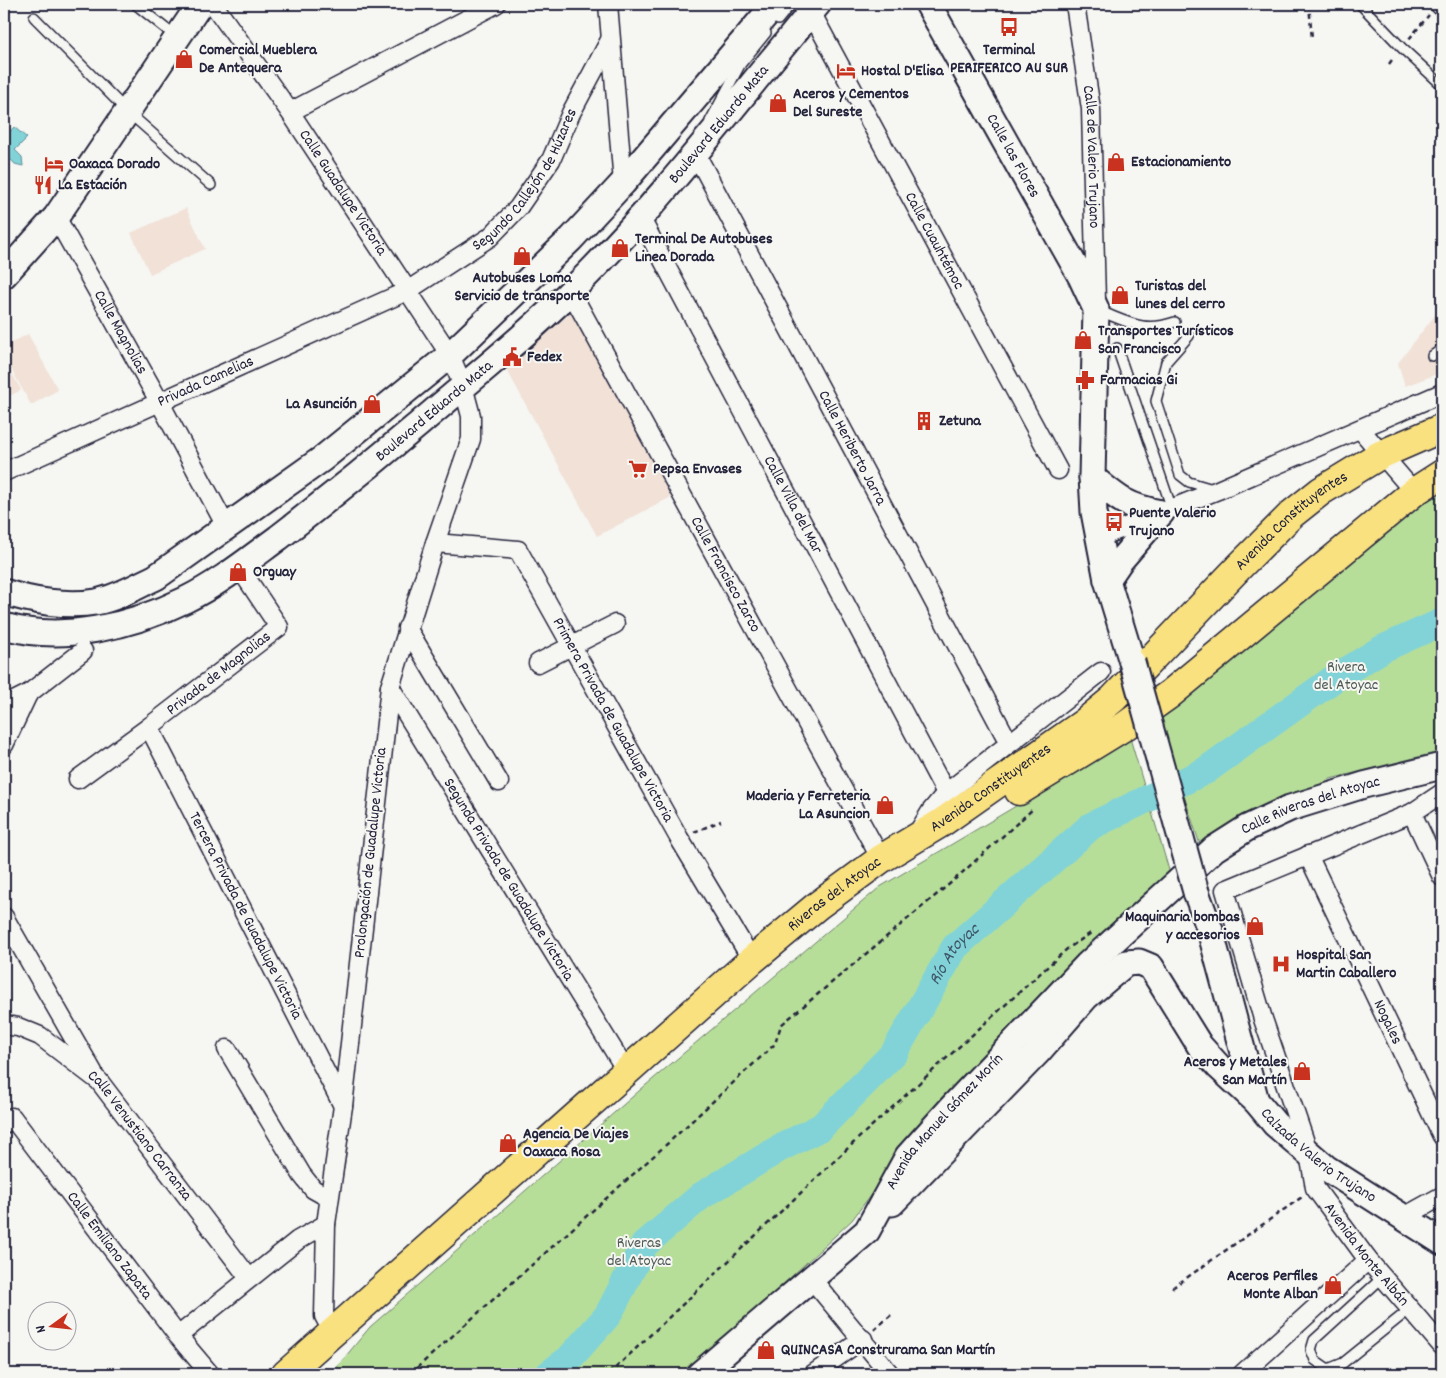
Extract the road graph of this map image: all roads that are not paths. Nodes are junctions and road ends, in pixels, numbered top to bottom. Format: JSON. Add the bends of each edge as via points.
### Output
{"nodes":[{"id":1,"x":135,"y":4,"type":"edge"},
{"id":2,"x":200,"y":4,"type":"edge"},
{"id":3,"x":213,"y":4,"type":"edge"},
{"id":4,"x":496,"y":4,"type":"edge"},
{"id":5,"x":608,"y":4,"type":"edge"},
{"id":6,"x":775,"y":4,"type":"edge"},
{"id":7,"x":928,"y":4,"type":"edge"},
{"id":8,"x":1075,"y":4,"type":"edge"},
{"id":9,"x":1360,"y":4,"type":"edge"},
{"id":10,"x":807,"y":6,"type":"edge"},
{"id":11,"x":34,"y":17,"type":"dead end"},
{"id":12,"x":178,"y":37,"type":"junction"},
{"id":13,"x":610,"y":40,"type":"junction"},
{"id":14,"x":1442,"y":85,"type":"edge"},
{"id":15,"x":128,"y":112,"type":"junction"},
{"id":16,"x":290,"y":112,"type":"junction"},
{"id":17,"x":697,"y":149,"type":"junction"},
{"id":18,"x":623,"y":183,"type":"junction"},
{"id":19,"x":211,"y":185,"type":"dead end"},
{"id":20,"x":56,"y":217,"type":"junction"},
{"id":21,"x":640,"y":217,"type":"junction"},
{"id":22,"x":4,"y":275,"type":"edge"},
{"id":23,"x":407,"y":291,"type":"junction"},
{"id":24,"x":571,"y":292,"type":"junction"},
{"id":25,"x":1096,"y":309,"type":"junction"},
{"id":26,"x":1175,"y":322,"type":"dead end"},
{"id":27,"x":1189,"y":336,"type":"dead end"},
{"id":28,"x":1118,"y":348,"type":"dead end"},
{"id":29,"x":1442,"y":349,"type":"edge"},
{"id":30,"x":450,"y":355,"type":"junction"},
{"id":31,"x":1432,"y":356,"type":"dead end"},
{"id":32,"x":463,"y":386,"type":"junction"},
{"id":33,"x":1442,"y":393,"type":"edge"},
{"id":34,"x":159,"y":401,"type":"junction"},
{"id":35,"x":1442,"y":428,"type":"edge"},
{"id":36,"x":1361,"y":430,"type":"junction"},
{"id":37,"x":1380,"y":454,"type":"junction"},
{"id":38,"x":1058,"y":470,"type":"dead end"},
{"id":39,"x":4,"y":472,"type":"edge"},
{"id":40,"x":1442,"y":474,"type":"edge"},
{"id":41,"x":1092,"y":477,"type":"junction"},
{"id":42,"x":1218,"y":490,"type":"junction"},
{"id":43,"x":1414,"y":492,"type":"junction"},
{"id":44,"x":1166,"y":511,"type":"junction"},
{"id":45,"x":227,"y":528,"type":"junction"},
{"id":46,"x":1098,"y":538,"type":"junction"},
{"id":47,"x":435,"y":544,"type":"junction"},
{"id":48,"x":239,"y":567,"type":"junction"},
{"id":49,"x":1107,"y":580,"type":"junction"},
{"id":50,"x":4,"y":592,"type":"edge"},
{"id":51,"x":615,"y":624,"type":"dead end"},
{"id":52,"x":4,"y":626,"type":"edge"},
{"id":53,"x":407,"y":628,"type":"junction"},
{"id":54,"x":570,"y":647,"type":"junction"},
{"id":55,"x":83,"y":651,"type":"dead end"},
{"id":56,"x":538,"y":663,"type":"dead end"},
{"id":57,"x":1101,"y":672,"type":"dead end"},
{"id":58,"x":390,"y":687,"type":"junction"},
{"id":59,"x":28,"y":694,"type":"junction"},
{"id":60,"x":4,"y":706,"type":"edge"},
{"id":61,"x":149,"y":727,"type":"junction"},
{"id":62,"x":1009,"y":744,"type":"junction"},
{"id":63,"x":4,"y":745,"type":"edge"},
{"id":64,"x":1442,"y":766,"type":"edge"},
{"id":65,"x":78,"y":779,"type":"dead end"},
{"id":66,"x":499,"y":782,"type":"dead end"},
{"id":67,"x":946,"y":793,"type":"junction"},
{"id":68,"x":1442,"y":794,"type":"edge"},
{"id":69,"x":1412,"y":813,"type":"junction"},
{"id":70,"x":941,"y":823,"type":"junction"},
{"id":71,"x":914,"y":837,"type":"junction"},
{"id":72,"x":1308,"y":855,"type":"junction"},
{"id":73,"x":881,"y":859,"type":"junction"},
{"id":74,"x":1442,"y":876,"type":"edge"},
{"id":75,"x":1194,"y":880,"type":"junction"},
{"id":76,"x":4,"y":917,"type":"edge"},
{"id":77,"x":9,"y":932,"type":"edge"},
{"id":78,"x":752,"y":960,"type":"junction"},
{"id":79,"x":4,"y":1025,"type":"edge"},
{"id":80,"x":227,"y":1049,"type":"dead end"},
{"id":81,"x":627,"y":1072,"type":"junction"},
{"id":82,"x":98,"y":1081,"type":"junction"},
{"id":83,"x":1256,"y":1101,"type":"junction"},
{"id":84,"x":343,"y":1106,"type":"junction"},
{"id":85,"x":8,"y":1120,"type":"edge"},
{"id":86,"x":1442,"y":1136,"type":"edge"},
{"id":87,"x":1309,"y":1154,"type":"junction"},
{"id":88,"x":1442,"y":1196,"type":"edge"},
{"id":89,"x":329,"y":1198,"type":"junction"},
{"id":90,"x":1404,"y":1217,"type":"junction"},
{"id":91,"x":326,"y":1224,"type":"junction"},
{"id":92,"x":867,"y":1230,"type":"junction"},
{"id":93,"x":1442,"y":1242,"type":"edge"},
{"id":94,"x":1368,"y":1260,"type":"junction"},
{"id":95,"x":810,"y":1277,"type":"junction"},
{"id":96,"x":1383,"y":1277,"type":"junction"},
{"id":97,"x":249,"y":1278,"type":"junction"},
{"id":98,"x":1410,"y":1309,"type":"junction"},
{"id":99,"x":332,"y":1331,"type":"junction"},
{"id":100,"x":178,"y":1336,"type":"junction"},
{"id":101,"x":863,"y":1339,"type":"junction"},
{"id":102,"x":1442,"y":1346,"type":"edge"},
{"id":103,"x":210,"y":1374,"type":"edge"},
{"id":104,"x":286,"y":1374,"type":"edge"},
{"id":105,"x":700,"y":1374,"type":"edge"},
{"id":106,"x":813,"y":1374,"type":"edge"},
{"id":107,"x":890,"y":1374,"type":"edge"},
{"id":108,"x":1242,"y":1374,"type":"edge"}],
"edges":[{"from":1,"to":12,"type":"lane"},
{"from":2,"to":12,"type":"street"},
{"from":3,"to":16,"type":"street","name":"Calle Guadalupe Victoria"},
{"from":4,"to":16,"type":"street"},
{"from":5,"to":13,"type":"street"},
{"from":6,"to":18,"type":"street","name":"Boulevard Eduardo Mata"},
{"from":7,"to":25,"type":"street","name":"Calle las Flores"},
{"from":8,"to":25,"type":"street","name":"Calle de Valerio Trujano","via":[[1091,109]]},
{"from":9,"to":14,"type":"lane"},
{"from":10,"to":17,"type":"street","name":"Boulevard Eduardo Mata"},
{"from":10,"to":38,"type":"street","name":"Calle Cuauhtémoc"},
{"from":11,"to":15,"type":"lane"},
{"from":12,"to":15,"type":"street"},
{"from":13,"to":18,"type":"street"},
{"from":13,"to":23,"type":"street","name":"Segundo Callejón de Húzares","via":[[571,113],[551,160],[518,208],[490,237]]},
{"from":15,"to":19,"type":"lane"},
{"from":15,"to":20,"type":"street"},
{"from":16,"to":23,"type":"street","name":"Calle Guadalupe Victoria"},
{"from":17,"to":21,"type":"street","name":"Boulevard Eduardo Mata"},
{"from":17,"to":62,"type":"street","name":"Calle Heriberto Jarra"},
{"from":18,"to":30,"type":"street","name":"Boulevard Eduardo Mata","via":[[571,239]]},
{"from":20,"to":22,"type":"street"},
{"from":20,"to":34,"type":"street","name":"Calle Magnolias"},
{"from":21,"to":24,"type":"street","name":"Boulevard Eduardo Mata"},
{"from":21,"to":67,"type":"street","name":"Calle Villa del Mar"},
{"from":23,"to":30,"type":"street","name":"Calle Guadalupe Victoria"},
{"from":23,"to":34,"type":"street","name":"Privada Camelias"},
{"from":24,"to":32,"type":"street","name":"Boulevard Eduardo Mata"},
{"from":24,"to":73,"type":"street","name":"Calle Francisco Zarco"},
{"from":25,"to":26,"type":"lane","via":[[1144,328],[1159,328]]},
{"from":25,"to":41,"type":"street","name":"Calzada Valerio Trujano"},
{"from":27,"to":42,"type":"lane","via":[[1166,362],[1156,401],[1180,474],[1189,482]]},
{"from":28,"to":44,"type":"lane"},
{"from":29,"to":31,"type":"lane"},
{"from":30,"to":32,"type":"street","name":"Calle Guadalupe Victoria"},
{"from":30,"to":45,"type":"street","name":"Boulevard Eduardo Mata","via":[[322,459]]},
{"from":32,"to":47,"type":"street","name":"Prolongación de Guadalupe Victoria","via":[[471,416],[471,439]]},
{"from":32,"to":48,"type":"street","name":"Boulevard Eduardo Mata","via":[[348,484]]},
{"from":33,"to":36,"type":"street"},
{"from":34,"to":39,"type":"street","name":"Privada Camelias"},
{"from":34,"to":45,"type":"street","name":"Calle Magnolias"},
{"from":35,"to":37,"type":"main road","name":"Avenida Constituyentes"},
{"from":36,"to":37,"type":"street"},
{"from":36,"to":42,"type":"street"},
{"from":37,"to":43,"type":"street"},
{"from":37,"to":70,"type":"main road","name":"Avenida Constituyentes","via":[[1321,491],[1292,514],[1114,699]]},
{"from":40,"to":43,"type":"main road","name":"Avenida Constituyentes"},
{"from":41,"to":44,"type":"street","via":[[1118,499],[1135,508]]},
{"from":41,"to":46,"type":"street","name":"Calzada Valerio Trujano"},
{"from":42,"to":44,"type":"street"},
{"from":43,"to":70,"type":"main road","name":"Avenida Constituyentes","via":[[1170,694],[1125,726],[1018,792],[970,815]]},
{"from":44,"to":46,"type":"street"},
{"from":44,"to":49,"type":"street"},
{"from":45,"to":50,"type":"street","name":"Boulevard Eduardo Mata","via":[[156,577],[127,592],[95,602],[57,603]]},
{"from":46,"to":49,"type":"street","name":"Calzada Valerio Trujano"},
{"from":47,"to":53,"type":"street","name":"Prolongación de Guadalupe Victoria"},
{"from":47,"to":54,"type":"street","name":"Primera Privada de Guadalupe Victoria","via":[[518,550]]},
{"from":48,"to":52,"type":"street","name":"Boulevard Eduardo Mata","via":[[185,600],[128,622],[60,633]]},
{"from":48,"to":61,"type":"street","name":"Privada de Magnolias","via":[[279,627]]},
{"from":49,"to":75,"type":"street","name":"Calzada Valerio Trujano","bridge":true},
{"from":51,"to":54,"type":"street"},
{"from":53,"to":58,"type":"street","name":"Prolongación de Guadalupe Victoria"},
{"from":53,"to":66,"type":"street"},
{"from":54,"to":56,"type":"street"},
{"from":54,"to":78,"type":"street","name":"Primera Privada de Guadalupe Victoria"},
{"from":55,"to":59,"type":"street"},
{"from":57,"to":62,"type":"street"},
{"from":58,"to":81,"type":"street","name":"Segunda Privada de Guadalupe Victoria"},
{"from":58,"to":84,"type":"street","name":"Prolongación de Guadalupe Victoria"},
{"from":59,"to":60,"type":"street"},
{"from":59,"to":63,"type":"street"},
{"from":61,"to":65,"type":"street"},
{"from":61,"to":84,"type":"street","name":"Tercera Privada de Guadalupe Victoria"},
{"from":62,"to":67,"type":"street"},
{"from":64,"to":75,"type":"street","name":"Calle Riveras del Atoyac","via":[[1290,808],[1247,828],[1214,849]]},
{"from":67,"to":71,"type":"street"},
{"from":68,"to":69,"type":"street"},
{"from":69,"to":72,"type":"street"},
{"from":69,"to":74,"type":"street"},
{"from":70,"to":71,"type":"main road","name":"Riveras del Atoyac"},
{"from":71,"to":73,"type":"main road","name":"Riveras del Atoyac"},
{"from":72,"to":86,"type":"street","name":"Nogales"},
{"from":72,"to":87,"type":"street","name":"Avenida Monte Albán","via":[[1225,890],[1262,1019]]},
{"from":73,"to":78,"type":"main road","name":"Riveras del Atoyac"},
{"from":75,"to":83,"type":"street","name":"Calzada Valerio Trujano"},
{"from":75,"to":92,"type":"street","name":"Avenida Manuel Gómez Morín","via":[[1087,965],[954,1105],[908,1156]]},
{"from":76,"to":77,"type":"street"},
{"from":77,"to":82,"type":"street"},
{"from":78,"to":81,"type":"main road","name":"Riveras del Atoyac"},
{"from":79,"to":82,"type":"street","name":"Calle Venustiano Carranza","via":[[40,1036]]},
{"from":80,"to":89,"type":"street","via":[[302,1175],[313,1189]]},
{"from":81,"to":99,"type":"main road","name":"Riveras del Atoyac"},
{"from":82,"to":97,"type":"street","name":"Calle Venustiano Carranza"},
{"from":83,"to":87,"type":"street","name":"Calzada Valerio Trujano","via":[[1275,1124]]},
{"from":83,"to":92,"type":"street","via":[[1200,1046],[1151,967],[1140,962],[1126,963],[1086,997],[1038,1052]]},
{"from":84,"to":89,"type":"street","name":"Prolongación de Guadalupe Victoria"},
{"from":85,"to":100,"type":"street","name":"Calle Emiliano Zapata"},
{"from":87,"to":90,"type":"street","name":"Calzada Valerio Trujano","via":[[1351,1185]]},
{"from":87,"to":94,"type":"street","name":"Avenida Monte Albán","via":[[1315,1188]]},
{"from":88,"to":90,"type":"street"},
{"from":89,"to":91,"type":"street","name":"Prolongación de Guadalupe Victoria"},
{"from":90,"to":93,"type":"street","name":"Calzada Valerio Trujano"},
{"from":91,"to":97,"type":"street","via":[[298,1240]]},
{"from":91,"to":99,"type":"street","name":"Prolongación de Guadalupe Victoria","via":[[324,1316]]},
{"from":92,"to":95,"type":"street","name":"Avenida Manuel Gómez Morín"},
{"from":94,"to":96,"type":"street","name":"Avenida Monte Albán"},
{"from":94,"to":108,"type":"street"},
{"from":95,"to":101,"type":"street"},
{"from":95,"to":105,"type":"street","name":"Avenida Manuel Gómez Morín"},
{"from":96,"to":98,"type":"street","name":"Avenida Monte Albán"},
{"from":96,"to":98,"type":"lane","via":[[1314,1340],[1311,1350],[1315,1360],[1328,1369],[1343,1364]]},
{"from":97,"to":100,"type":"street"},
{"from":98,"to":102,"type":"street","name":"Avenida Monte Albán"},
{"from":99,"to":104,"type":"main road","name":"Riveras del Atoyac"},
{"from":100,"to":103,"type":"street","name":"Calle Emiliano Zapata"},
{"from":101,"to":106,"type":"street"},
{"from":101,"to":107,"type":"street"}]}
